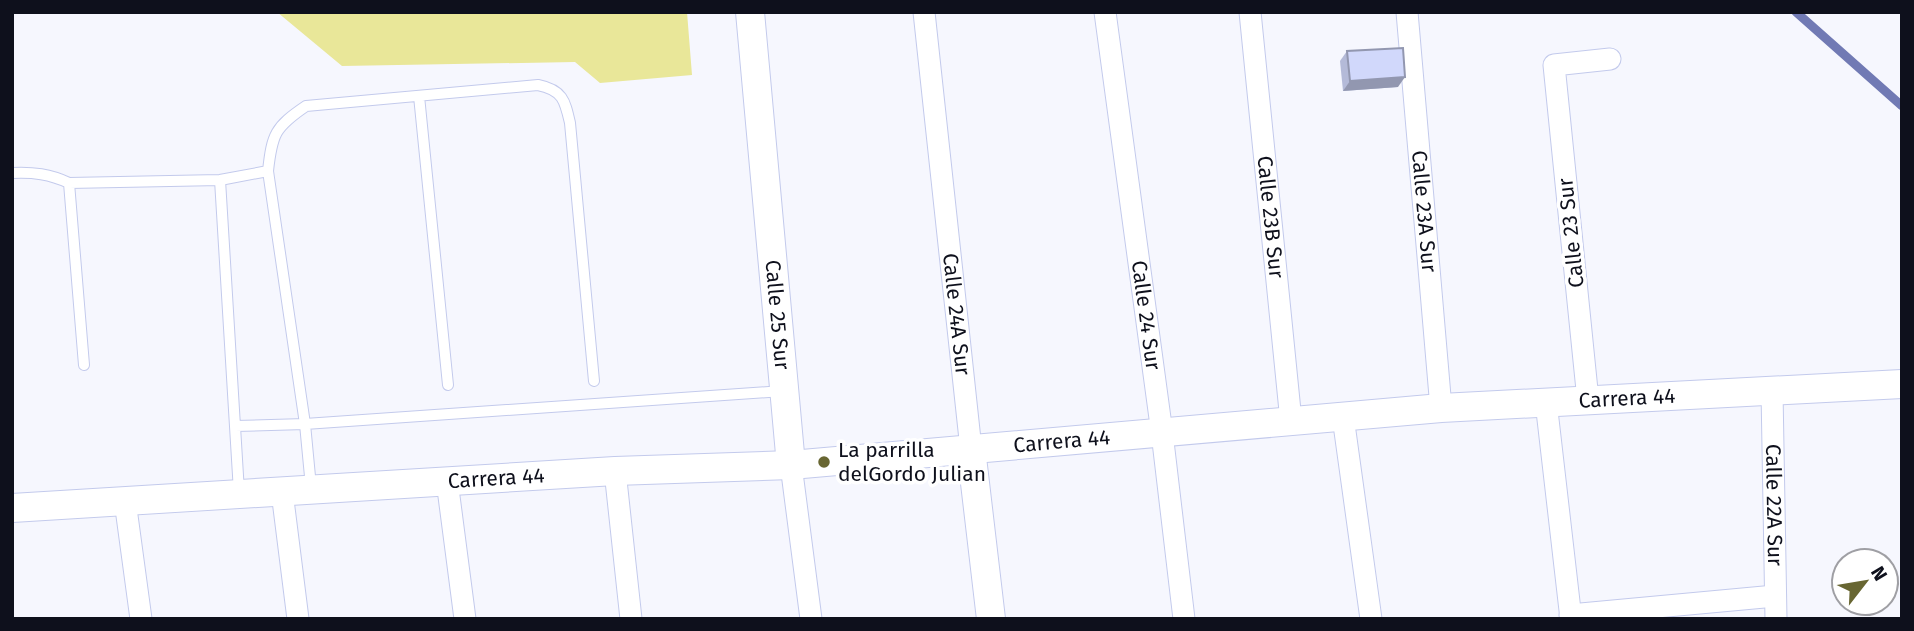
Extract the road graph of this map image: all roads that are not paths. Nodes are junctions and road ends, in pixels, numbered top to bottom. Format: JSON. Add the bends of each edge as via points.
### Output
{"nodes":[{"id":1,"x":750,"y":12,"type":"edge"},
{"id":2,"x":924,"y":12,"type":"edge"},
{"id":3,"x":1105,"y":12,"type":"edge"},
{"id":4,"x":1250,"y":12,"type":"edge"},
{"id":5,"x":1407,"y":12,"type":"edge"},
{"id":6,"x":1610,"y":59,"type":"dead end"},
{"id":7,"x":419,"y":96,"type":"junction"},
{"id":8,"x":268,"y":171,"type":"junction"},
{"id":9,"x":12,"y":173,"type":"edge"},
{"id":10,"x":220,"y":180,"type":"junction"},
{"id":11,"x":69,"y":183,"type":"junction"},
{"id":12,"x":84,"y":365,"type":"dead end"},
{"id":13,"x":594,"y":381,"type":"dead end"},
{"id":14,"x":1902,"y":384,"type":"edge"},
{"id":15,"x":448,"y":385,"type":"dead end"},
{"id":16,"x":783,"y":391,"type":"junction"},
{"id":17,"x":1772,"y":391,"type":"junction"},
{"id":18,"x":1588,"y":400,"type":"junction"},
{"id":19,"x":1546,"y":402,"type":"junction"},
{"id":20,"x":1441,"y":408,"type":"junction"},
{"id":21,"x":1343,"y":417,"type":"junction"},
{"id":22,"x":1291,"y":421,"type":"junction"},
{"id":23,"x":304,"y":424,"type":"junction"},
{"id":24,"x":235,"y":426,"type":"junction"},
{"id":25,"x":1162,"y":433,"type":"junction"},
{"id":26,"x":971,"y":449,"type":"junction"},
{"id":27,"x":790,"y":465,"type":"junction"},
{"id":28,"x":615,"y":471,"type":"junction"},
{"id":29,"x":447,"y":481,"type":"junction"},
{"id":30,"x":311,"y":490,"type":"junction"},
{"id":31,"x":282,"y":492,"type":"junction"},
{"id":32,"x":240,"y":494,"type":"junction"},
{"id":33,"x":125,"y":501,"type":"junction"},
{"id":34,"x":12,"y":508,"type":"edge"},
{"id":35,"x":1776,"y":596,"type":"junction"},
{"id":36,"x":1570,"y":617,"type":"edge"},
{"id":37,"x":141,"y":619,"type":"edge"},
{"id":38,"x":298,"y":619,"type":"edge"},
{"id":39,"x":464,"y":619,"type":"edge"},
{"id":40,"x":631,"y":619,"type":"edge"},
{"id":41,"x":811,"y":619,"type":"edge"},
{"id":42,"x":991,"y":619,"type":"edge"},
{"id":43,"x":1184,"y":619,"type":"edge"},
{"id":44,"x":1371,"y":619,"type":"edge"},
{"id":45,"x":1776,"y":619,"type":"edge"}],
"edges":[{"from":1,"to":16,"type":"street","name":"Calle 25 Sur"},
{"from":2,"to":26,"type":"street","name":"Calle 24A Sur"},
{"from":3,"to":25,"type":"street","name":"Calle 24 Sur"},
{"from":4,"to":22,"type":"street","name":"Calle 23B Sur"},
{"from":5,"to":20,"type":"street","name":"Calle 23A Sur"},
{"from":6,"to":18,"type":"street","name":"Calle 23 Sur","via":[[1554,65]]},
{"from":7,"to":8,"type":"lane","via":[[306,106],[278,129],[271,142]]},
{"from":7,"to":13,"type":"lane","via":[[538,85],[561,95],[570,123]]},
{"from":7,"to":15,"type":"lane"},
{"from":8,"to":10,"type":"lane"},
{"from":8,"to":23,"type":"lane"},
{"from":9,"to":11,"type":"lane","via":[[52,175]]},
{"from":10,"to":11,"type":"lane"},
{"from":10,"to":24,"type":"lane"},
{"from":11,"to":12,"type":"lane"},
{"from":14,"to":17,"type":"street","name":"Carrera 44"},
{"from":16,"to":23,"type":"lane"},
{"from":16,"to":27,"type":"street","name":"Calle 25 Sur"},
{"from":17,"to":18,"type":"street","name":"Carrera 44"},
{"from":17,"to":35,"type":"street","name":"Calle 22A Sur"},
{"from":18,"to":19,"type":"street","name":"Carrera 44"},
{"from":19,"to":20,"type":"street","name":"Carrera 44"},
{"from":19,"to":36,"type":"street"},
{"from":20,"to":21,"type":"street","name":"Carrera 44"},
{"from":21,"to":22,"type":"street","name":"Carrera 44"},
{"from":21,"to":44,"type":"street"},
{"from":22,"to":25,"type":"street","name":"Carrera 44"},
{"from":23,"to":24,"type":"lane"},
{"from":23,"to":30,"type":"lane"},
{"from":24,"to":32,"type":"lane"},
{"from":25,"to":26,"type":"street","name":"Carrera 44"},
{"from":25,"to":43,"type":"street","name":"Calle 24 Sur"},
{"from":26,"to":27,"type":"street","name":"Carrera 44"},
{"from":26,"to":42,"type":"street","name":"Calle 24A Sur"},
{"from":27,"to":28,"type":"street","name":"Carrera 44"},
{"from":27,"to":41,"type":"street","name":"Calle 25 Sur"},
{"from":28,"to":29,"type":"street","name":"Carrera 44"},
{"from":28,"to":40,"type":"street"},
{"from":29,"to":30,"type":"street","name":"Carrera 44"},
{"from":29,"to":39,"type":"street"},
{"from":30,"to":31,"type":"street","name":"Carrera 44"},
{"from":31,"to":32,"type":"street","name":"Carrera 44"},
{"from":31,"to":38,"type":"street"},
{"from":32,"to":33,"type":"street","name":"Carrera 44"},
{"from":33,"to":34,"type":"street","name":"Carrera 44"},
{"from":33,"to":37,"type":"street"},
{"from":35,"to":36,"type":"street"},
{"from":35,"to":45,"type":"street","name":"Calle 22A Sur"}]}
